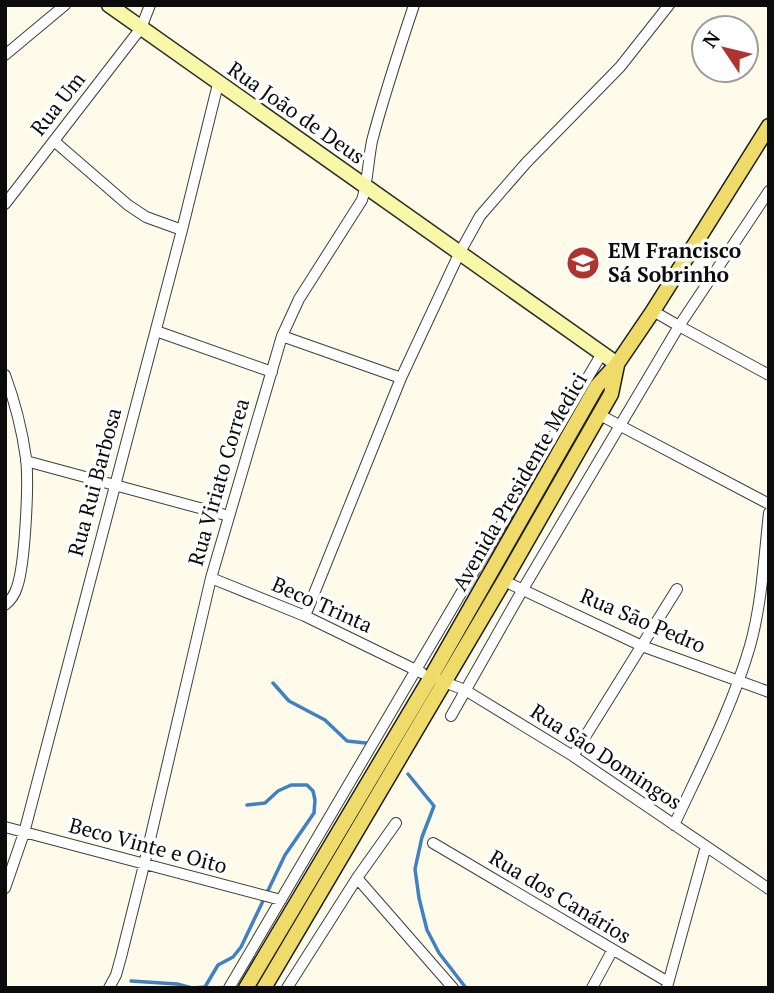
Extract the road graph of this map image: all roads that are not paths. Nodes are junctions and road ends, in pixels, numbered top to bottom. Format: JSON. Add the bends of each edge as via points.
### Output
{"nodes":[{"id":1,"x":65,"y":5,"type":"edge"},
{"id":2,"x":109,"y":5,"type":"edge"},
{"id":3,"x":150,"y":5,"type":"edge"},
{"id":4,"x":414,"y":5,"type":"edge"},
{"id":5,"x":669,"y":5,"type":"edge"},
{"id":6,"x":141,"y":28,"type":"junction"},
{"id":7,"x":5,"y":55,"type":"edge"},
{"id":8,"x":218,"y":84,"type":"junction"},
{"id":9,"x":769,"y":126,"type":"edge"},
{"id":10,"x":54,"y":141,"type":"junction"},
{"id":11,"x":366,"y":188,"type":"junction"},
{"id":12,"x":769,"y":191,"type":"edge"},
{"id":13,"x":5,"y":204,"type":"edge"},
{"id":14,"x":182,"y":230,"type":"junction"},
{"id":15,"x":459,"y":254,"type":"junction"},
{"id":16,"x":653,"y":311,"type":"junction"},
{"id":17,"x":679,"y":326,"type":"junction"},
{"id":18,"x":156,"y":331,"type":"junction"},
{"id":19,"x":282,"y":336,"type":"junction"},
{"id":20,"x":601,"y":355,"type":"junction"},
{"id":21,"x":617,"y":364,"type":"junction"},
{"id":22,"x":271,"y":372,"type":"junction"},
{"id":23,"x":5,"y":374,"type":"edge"},
{"id":24,"x":769,"y":375,"type":"edge"},
{"id":25,"x":401,"y":378,"type":"junction"},
{"id":26,"x":598,"y":414,"type":"junction"},
{"id":27,"x":620,"y":426,"type":"junction"},
{"id":28,"x":26,"y":461,"type":"junction"},
{"id":29,"x":114,"y":485,"type":"junction"},
{"id":30,"x":769,"y":504,"type":"edge"},
{"id":31,"x":769,"y":513,"type":"edge"},
{"id":32,"x":229,"y":516,"type":"junction"},
{"id":33,"x":211,"y":578,"type":"junction"},
{"id":34,"x":504,"y":581,"type":"junction"},
{"id":35,"x":523,"y":589,"type":"junction"},
{"id":36,"x":677,"y":589,"type":"dead end"},
{"id":37,"x":5,"y":605,"type":"edge"},
{"id":38,"x":305,"y":616,"type":"junction"},
{"id":39,"x":642,"y":646,"type":"junction"},
{"id":40,"x":416,"y":670,"type":"junction"},
{"id":41,"x":438,"y":679,"type":"junction"},
{"id":42,"x":738,"y":681,"type":"junction"},
{"id":43,"x":465,"y":690,"type":"junction"},
{"id":44,"x":769,"y":692,"type":"edge"},
{"id":45,"x":451,"y":716,"type":"dead end"},
{"id":46,"x":573,"y":756,"type":"junction"},
{"id":47,"x":396,"y":823,"type":"dead end"},
{"id":48,"x":674,"y":825,"type":"junction"},
{"id":49,"x":5,"y":827,"type":"edge"},
{"id":50,"x":24,"y":833,"type":"junction"},
{"id":51,"x":433,"y":843,"type":"dead end"},
{"id":52,"x":706,"y":846,"type":"junction"},
{"id":53,"x":144,"y":866,"type":"junction"},
{"id":54,"x":357,"y":878,"type":"junction"},
{"id":55,"x":5,"y":888,"type":"edge"},
{"id":56,"x":769,"y":889,"type":"edge"},
{"id":57,"x":281,"y":901,"type":"junction"},
{"id":58,"x":612,"y":951,"type":"junction"},
{"id":59,"x":667,"y":985,"type":"edge"},
{"id":60,"x":108,"y":988,"type":"edge"},
{"id":61,"x":229,"y":988,"type":"edge"},
{"id":62,"x":246,"y":988,"type":"edge"},
{"id":63,"x":264,"y":988,"type":"edge"},
{"id":64,"x":288,"y":988,"type":"edge"},
{"id":65,"x":453,"y":988,"type":"edge"},
{"id":66,"x":592,"y":988,"type":"edge"}],
"edges":[{"from":1,"to":7,"type":"street"},
{"from":2,"to":6,"type":"street","name":"Rua João de Deus"},
{"from":3,"to":6,"type":"street","name":"Rua Um"},
{"from":4,"to":11,"type":"street","name":"Rua Viriato Correa","via":[[378,117]]},
{"from":5,"to":15,"type":"street","via":[[620,67],[496,194]]},
{"from":6,"to":8,"type":"street","name":"Rua João de Deus"},
{"from":6,"to":10,"type":"street","name":"Rua Um"},
{"from":8,"to":11,"type":"street","name":"Rua João de Deus"},
{"from":8,"to":14,"type":"street","name":"Rua Rui Barbosa"},
{"from":9,"to":16,"type":"main road"},
{"from":10,"to":13,"type":"street","name":"Rua Um"},
{"from":10,"to":14,"type":"street","via":[[128,205]]},
{"from":11,"to":15,"type":"street","name":"Rua João de Deus"},
{"from":11,"to":19,"type":"street","name":"Rua Viriato Correa"},
{"from":12,"to":17,"type":"street"},
{"from":14,"to":18,"type":"street","name":"Rua Rui Barbosa"},
{"from":15,"to":20,"type":"street","name":"Rua João de Deus"},
{"from":15,"to":25,"type":"street"},
{"from":16,"to":17,"type":"street"},
{"from":16,"to":21,"type":"main road"},
{"from":17,"to":24,"type":"street"},
{"from":17,"to":27,"type":"street"},
{"from":18,"to":22,"type":"street"},
{"from":18,"to":29,"type":"street","name":"Rua Rui Barbosa"},
{"from":19,"to":22,"type":"street","name":"Rua Viriato Correa"},
{"from":19,"to":25,"type":"street"},
{"from":20,"to":21,"type":"street","name":"Rua João de Deus"},
{"from":20,"to":40,"type":"street"},
{"from":21,"to":26,"type":"main road","name":"Avenida Presidente Medici","via":[[611,394]]},
{"from":21,"to":41,"type":"main road","name":"Avenida Presidente Medici","via":[[597,386]]},
{"from":22,"to":32,"type":"street","name":"Rua Viriato Correa"},
{"from":23,"to":28,"type":"street"},
{"from":25,"to":38,"type":"street"},
{"from":26,"to":27,"type":"street"},
{"from":26,"to":34,"type":"main road","name":"Avenida Presidente Medici"},
{"from":27,"to":30,"type":"street"},
{"from":27,"to":35,"type":"street"},
{"from":28,"to":29,"type":"street"},
{"from":28,"to":37,"type":"street","via":[[20,573],[17,588]]},
{"from":29,"to":32,"type":"street"},
{"from":29,"to":50,"type":"street","name":"Rua Rui Barbosa"},
{"from":31,"to":42,"type":"street","via":[[757,610]]},
{"from":32,"to":33,"type":"street","name":"Rua Viriato Correa"},
{"from":33,"to":38,"type":"street","name":"Beco Trinta"},
{"from":33,"to":53,"type":"street","name":"Rua Viriato Correa"},
{"from":34,"to":35,"type":"street","name":"Rua São Pedro"},
{"from":34,"to":41,"type":"main road","name":"Avenida Presidente Medici"},
{"from":35,"to":39,"type":"street","name":"Rua São Pedro"},
{"from":35,"to":43,"type":"street"},
{"from":36,"to":39,"type":"street"},
{"from":38,"to":40,"type":"street","name":"Beco Trinta"},
{"from":39,"to":42,"type":"street","name":"Rua São Pedro"},
{"from":39,"to":46,"type":"street"},
{"from":40,"to":41,"type":"street","name":"Rua São Domingos"},
{"from":40,"to":57,"type":"street"},
{"from":41,"to":43,"type":"street","name":"Rua São Domingos"},
{"from":41,"to":62,"type":"main road","name":"Avenida Presidente Medici"},
{"from":41,"to":63,"type":"main road","name":"Avenida Presidente Medici"},
{"from":42,"to":44,"type":"street","name":"Rua São Pedro"},
{"from":42,"to":48,"type":"street"},
{"from":43,"to":45,"type":"street"},
{"from":43,"to":46,"type":"street","name":"Rua São Domingos"},
{"from":46,"to":48,"type":"street","name":"Rua São Domingos"},
{"from":47,"to":54,"type":"street"},
{"from":48,"to":52,"type":"street","name":"Rua São Domingos"},
{"from":49,"to":50,"type":"street","name":"Beco Vinte e Oito"},
{"from":50,"to":53,"type":"street","name":"Beco Vinte e Oito"},
{"from":50,"to":55,"type":"street","name":"Rua Rui Barbosa"},
{"from":51,"to":58,"type":"street","name":"Rua dos Canários"},
{"from":52,"to":56,"type":"street","name":"Rua São Domingos"},
{"from":52,"to":59,"type":"street"},
{"from":53,"to":57,"type":"street","name":"Beco Vinte e Oito"},
{"from":53,"to":60,"type":"street","name":"Rua Viriato Correa","via":[[116,975]]},
{"from":54,"to":64,"type":"street"},
{"from":54,"to":65,"type":"street"},
{"from":57,"to":61,"type":"street"},
{"from":58,"to":59,"type":"street","name":"Rua dos Canários"},
{"from":58,"to":66,"type":"street"}]}
